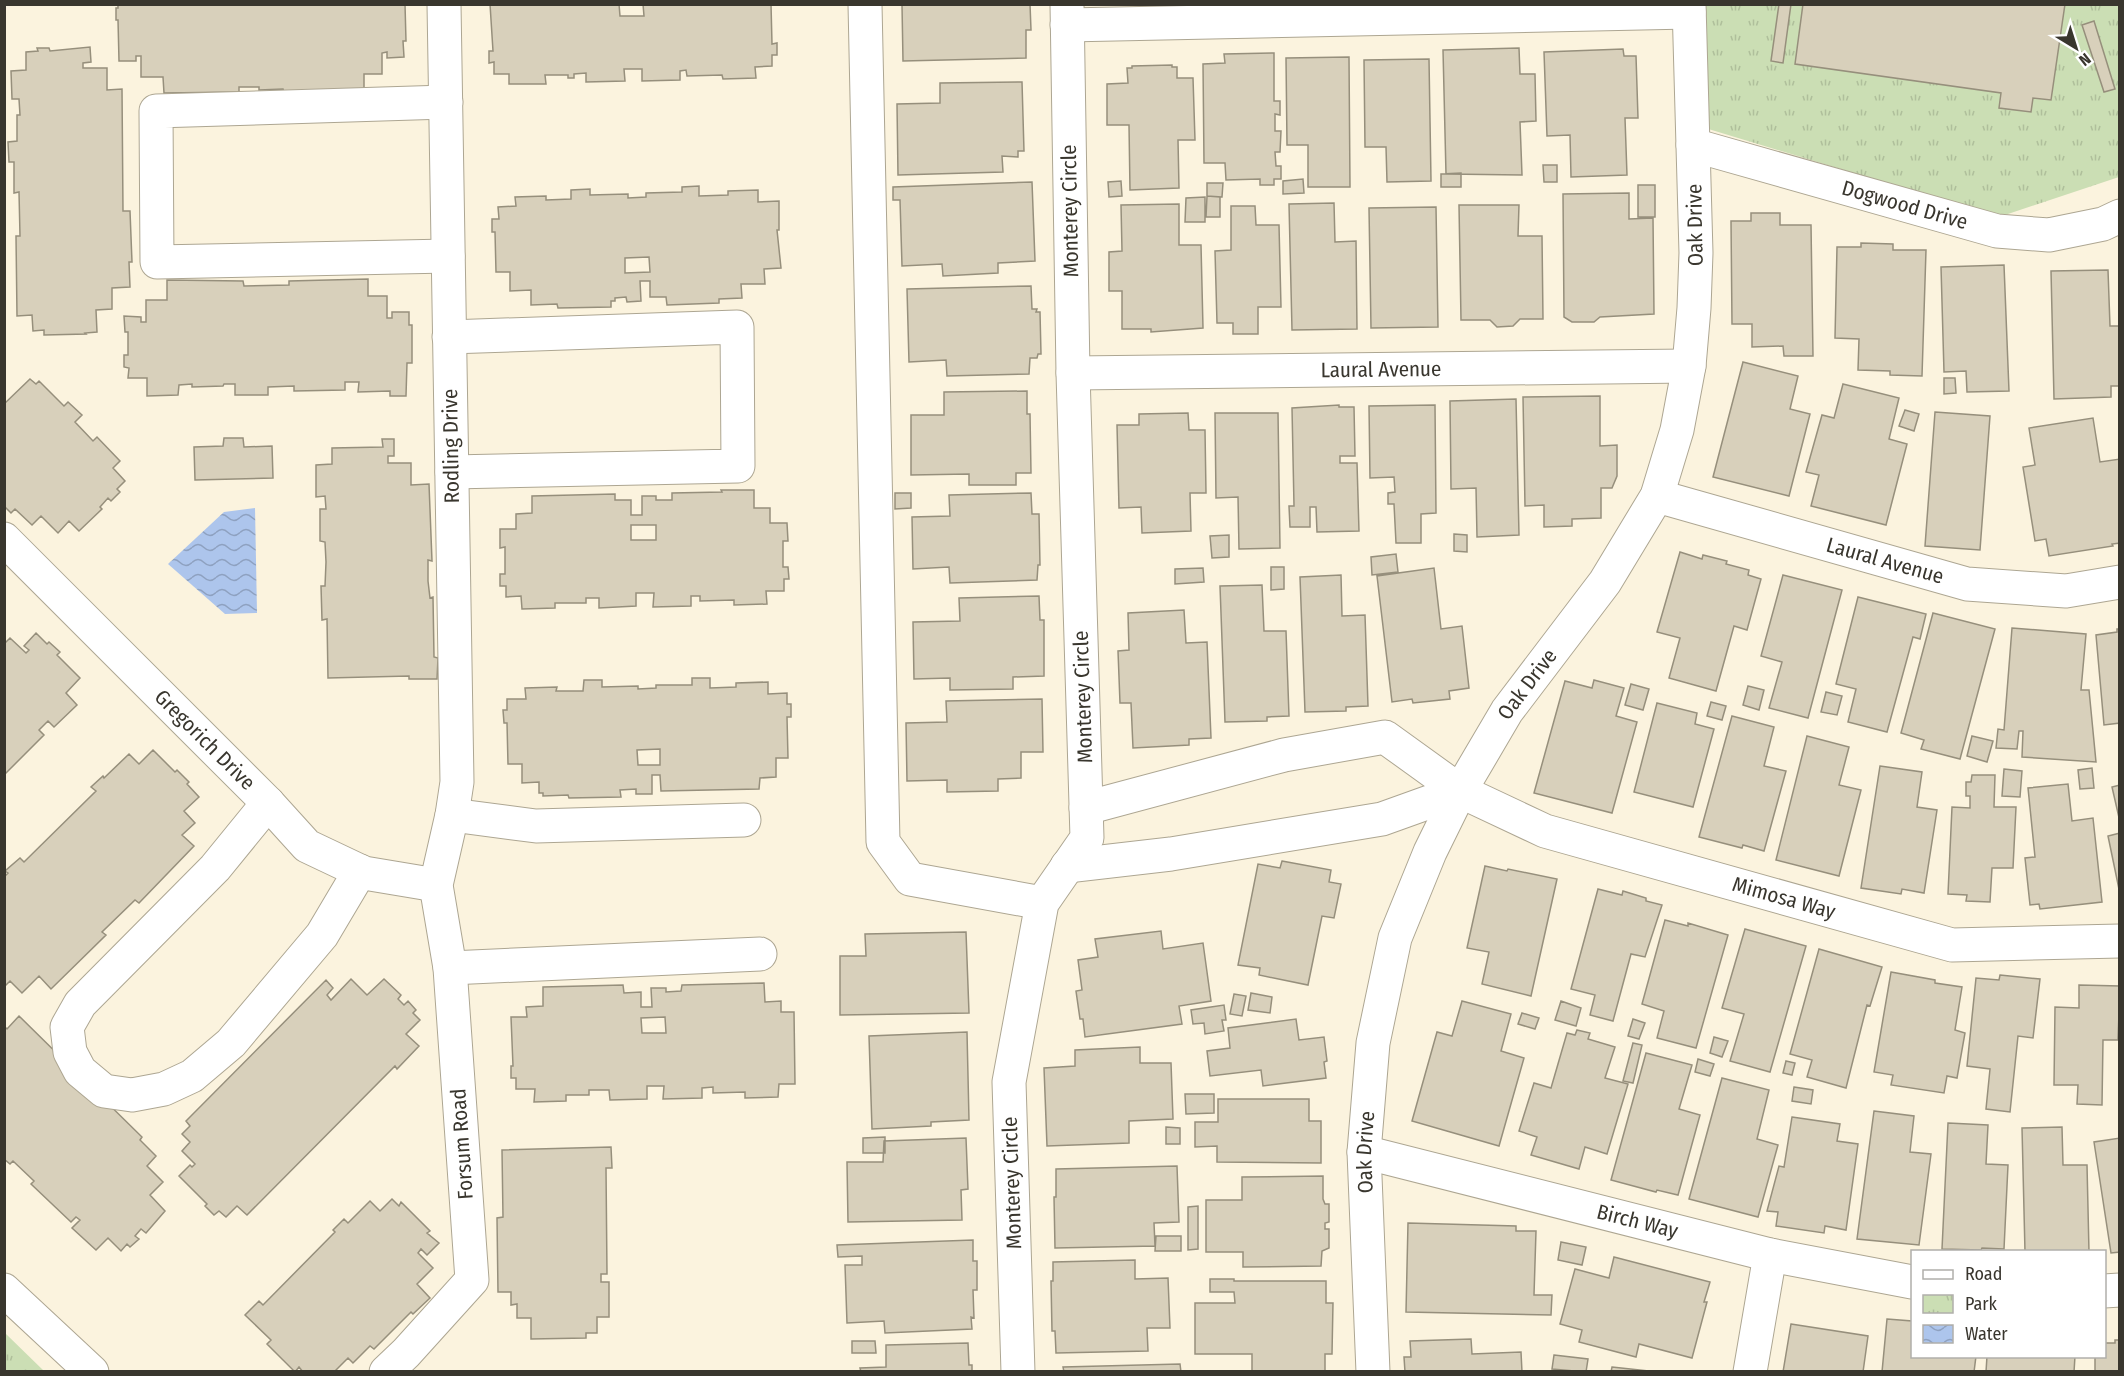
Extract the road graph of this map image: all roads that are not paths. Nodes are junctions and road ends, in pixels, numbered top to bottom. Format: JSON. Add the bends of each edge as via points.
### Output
{"nodes":[{"id":1,"x":444,"y":4,"type":"edge"},
{"id":2,"x":864,"y":4,"type":"edge"},
{"id":3,"x":1689,"y":8,"type":"edge"},
{"id":4,"x":1067,"y":15,"type":"edge"},
{"id":5,"x":446,"y":102,"type":"junction"},
{"id":6,"x":1694,"y":145,"type":"junction"},
{"id":7,"x":2120,"y":216,"type":"edge"},
{"id":8,"x":448,"y":256,"type":"junction"},
{"id":9,"x":449,"y":338,"type":"junction"},
{"id":10,"x":1689,"y":366,"type":"junction"},
{"id":11,"x":1073,"y":373,"type":"junction"},
{"id":12,"x":452,"y":472,"type":"junction"},
{"id":13,"x":1657,"y":496,"type":"junction"},
{"id":14,"x":11,"y":556,"type":"edge"},
{"id":15,"x":2120,"y":582,"type":"edge"},
{"id":16,"x":1460,"y":791,"type":"junction"},
{"id":17,"x":268,"y":803,"type":"junction"},
{"id":18,"x":1086,"y":808,"type":"junction"},
{"id":19,"x":452,"y":815,"type":"junction"},
{"id":20,"x":744,"y":820,"type":"dead end"},
{"id":21,"x":1067,"y":866,"type":"junction"},
{"id":22,"x":360,"y":871,"type":"junction"},
{"id":23,"x":436,"y":885,"type":"junction"},
{"id":24,"x":1042,"y":903,"type":"junction"},
{"id":25,"x":2120,"y":940,"type":"edge"},
{"id":26,"x":760,"y":954,"type":"dead end"},
{"id":27,"x":450,"y":968,"type":"junction"},
{"id":28,"x":1364,"y":1152,"type":"junction"},
{"id":29,"x":1770,"y":1255,"type":"junction"},
{"id":30,"x":1911,"y":1282,"type":"edge"},
{"id":31,"x":4,"y":1290,"type":"edge"},
{"id":32,"x":405,"y":1365,"type":"edge"},
{"id":33,"x":92,"y":1371,"type":"edge"},
{"id":34,"x":1018,"y":1371,"type":"edge"},
{"id":35,"x":1373,"y":1371,"type":"edge"},
{"id":36,"x":1750,"y":1371,"type":"edge"}],
"edges":[{"from":1,"to":5,"type":"street","name":"Rodling Drive"},
{"from":2,"to":24,"type":"street","via":[[883,842],[910,879]]},
{"from":3,"to":4,"type":"street"},
{"from":3,"to":6,"type":"street","name":"Oak Drive"},
{"from":4,"to":11,"type":"street","name":"Monterey Circle"},
{"from":5,"to":8,"type":"street","name":"Rodling Drive"},
{"from":5,"to":8,"type":"street","via":[[156,111],[158,262]]},
{"from":6,"to":7,"type":"street","name":"Dogwood Drive","via":[[1997,231],[2049,235],[2103,224]]},
{"from":6,"to":10,"type":"street","name":"Oak Drive","via":[[1696,253]]},
{"from":8,"to":9,"type":"street","name":"Rodling Drive"},
{"from":9,"to":12,"type":"street","name":"Rodling Drive"},
{"from":9,"to":12,"type":"street","via":[[737,327],[738,466]]},
{"from":10,"to":11,"type":"street","name":"Laural Avenue"},
{"from":10,"to":13,"type":"street","name":"Oak Drive","via":[[1677,430]]},
{"from":11,"to":18,"type":"street","name":"Monterey Circle"},
{"from":12,"to":19,"type":"street","name":"Rodling Drive","via":[[457,782]]},
{"from":13,"to":15,"type":"street","name":"Laural Avenue","via":[[1967,584],[2066,591]]},
{"from":13,"to":16,"type":"street","name":"Oak Drive","via":[[1605,582],[1507,711]]},
{"from":14,"to":17,"type":"street","name":"Gregorich Drive"},
{"from":16,"to":18,"type":"street","name":"Mimosa Way","via":[[1385,737],[1284,755]]},
{"from":16,"to":21,"type":"street","via":[[1382,819],[1171,854]]},
{"from":16,"to":25,"type":"street","name":"Mimosa Way","via":[[1545,831],[1952,945]]},
{"from":16,"to":28,"type":"street","name":"Oak Drive","via":[[1395,938],[1373,1043]]},
{"from":17,"to":22,"type":"street","name":"Gregorich Drive","via":[[307,846]]},
{"from":17,"to":22,"type":"street","via":[[214,868],[80,1004],[67,1028],[70,1052],[80,1071],[104,1091],[132,1095],[164,1089],[192,1076],[223,1049],[322,935]]},
{"from":18,"to":21,"type":"street","name":"Monterey Circle","via":[[1087,838]]},
{"from":19,"to":20,"type":"street","via":[[536,826]]},
{"from":19,"to":23,"type":"street","name":"Rodling Drive"},
{"from":21,"to":24,"type":"street","name":"Monterey Circle"},
{"from":22,"to":23,"type":"street","name":"Gregorich Drive"},
{"from":23,"to":27,"type":"street","name":"Forsum Road"},
{"from":24,"to":34,"type":"street","name":"Monterey Circle","via":[[1009,1082]]},
{"from":26,"to":27,"type":"street"},
{"from":27,"to":32,"type":"street","name":"Forsum Road","via":[[472,1280]]},
{"from":28,"to":29,"type":"street","name":"Birch Way"},
{"from":28,"to":35,"type":"street","name":"Oak Drive"},
{"from":29,"to":30,"type":"street","name":"Birch Way"},
{"from":29,"to":36,"type":"street"},
{"from":31,"to":33,"type":"street"}]}
